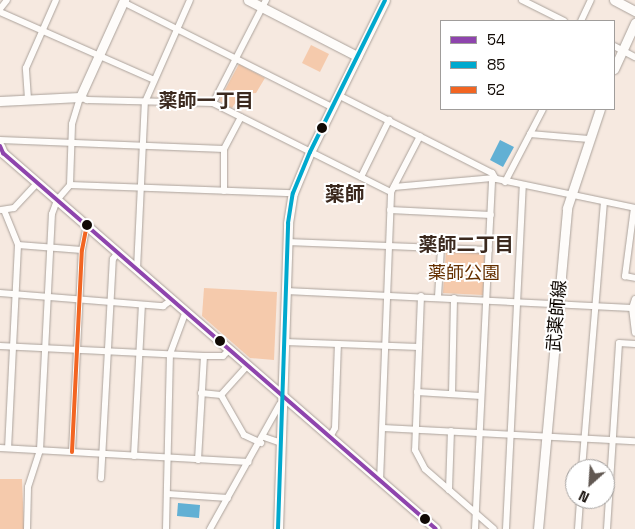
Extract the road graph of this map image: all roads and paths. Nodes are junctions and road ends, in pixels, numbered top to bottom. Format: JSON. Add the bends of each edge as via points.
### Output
{"nodes":[{"id":1,"x":7,"y":0,"type":"edge"},
{"id":2,"x":56,"y":0,"type":"edge"},
{"id":3,"x":190,"y":0,"type":"edge"},
{"id":4,"x":248,"y":0,"type":"edge"},
{"id":5,"x":385,"y":0,"type":"edge"},
{"id":6,"x":522,"y":0,"type":"edge"},
{"id":7,"x":591,"y":0,"type":"edge"},
{"id":8,"x":614,"y":0,"type":"edge"},
{"id":9,"x":123,"y":1,"type":"edge"},
{"id":10,"x":264,"y":3,"type":"edge"},
{"id":11,"x":0,"y":10,"type":"edge"},
{"id":12,"x":635,"y":11,"type":"edge"},
{"id":13,"x":562,"y":20,"type":"edge"},
{"id":14,"x":581,"y":20,"type":"edge"},
{"id":15,"x":635,"y":23,"type":"edge"},
{"id":16,"x":177,"y":29,"type":"junction"},
{"id":17,"x":43,"y":31,"type":"junction"},
{"id":18,"x":618,"y":48,"type":"edge"},
{"id":19,"x":99,"y":56,"type":"junction"},
{"id":20,"x":358,"y":56,"type":"junction"},
{"id":21,"x":635,"y":57,"type":"edge"},
{"id":22,"x":236,"y":58,"type":"junction"},
{"id":23,"x":615,"y":64,"type":"edge"},
{"id":24,"x":154,"y":80,"type":"junction"},
{"id":25,"x":338,"y":95,"type":"junction"},
{"id":26,"x":80,"y":97,"type":"junction"},
{"id":27,"x":28,"y":99,"type":"junction"},
{"id":28,"x":1,"y":102,"type":"edge"},
{"id":29,"x":144,"y":102,"type":"junction"},
{"id":30,"x":213,"y":103,"type":"junction"},
{"id":31,"x":332,"y":107,"type":"junction"},
{"id":32,"x":542,"y":110,"type":"edge"},
{"id":33,"x":600,"y":110,"type":"edge"},
{"id":34,"x":241,"y":118,"type":"junction"},
{"id":35,"x":389,"y":120,"type":"junction"},
{"id":36,"x":530,"y":134,"type":"junction"},
{"id":37,"x":420,"y":136,"type":"junction"},
{"id":38,"x":589,"y":138,"type":"junction"},
{"id":39,"x":0,"y":140,"type":"edge"},
{"id":40,"x":71,"y":143,"type":"junction"},
{"id":41,"x":142,"y":145,"type":"junction"},
{"id":42,"x":224,"y":149,"type":"junction"},
{"id":43,"x":1,"y":150,"type":"edge"},
{"id":44,"x":310,"y":152,"type":"junction"},
{"id":45,"x":361,"y":178,"type":"junction"},
{"id":46,"x":494,"y":178,"type":"junction"},
{"id":47,"x":505,"y":182,"type":"junction"},
{"id":48,"x":37,"y":183,"type":"junction"},
{"id":49,"x":70,"y":185,"type":"junction"},
{"id":50,"x":523,"y":186,"type":"junction"},
{"id":51,"x":140,"y":187,"type":"junction"},
{"id":52,"x":393,"y":189,"type":"junction"},
{"id":53,"x":224,"y":191,"type":"junction"},
{"id":54,"x":293,"y":193,"type":"junction"},
{"id":55,"x":569,"y":194,"type":"junction"},
{"id":56,"x":57,"y":200,"type":"junction"},
{"id":57,"x":604,"y":202,"type":"junction"},
{"id":58,"x":634,"y":208,"type":"edge"},
{"id":59,"x":2,"y":210,"type":"edge"},
{"id":60,"x":390,"y":210,"type":"junction"},
{"id":61,"x":491,"y":215,"type":"junction"},
{"id":62,"x":86,"y":225,"type":"junction"},
{"id":63,"x":287,"y":242,"type":"junction"},
{"id":64,"x":18,"y":245,"type":"junction"},
{"id":65,"x":390,"y":246,"type":"junction"},
{"id":66,"x":51,"y":248,"type":"junction"},
{"id":67,"x":441,"y":248,"type":"junction"},
{"id":68,"x":82,"y":250,"type":"junction"},
{"id":69,"x":489,"y":250,"type":"junction"},
{"id":70,"x":118,"y":252,"type":"junction"},
{"id":71,"x":137,"y":269,"type":"junction"},
{"id":72,"x":635,"y":278,"type":"edge"},
{"id":73,"x":286,"y":290,"type":"junction"},
{"id":74,"x":0,"y":294,"type":"edge"},
{"id":75,"x":388,"y":294,"type":"junction"},
{"id":76,"x":16,"y":295,"type":"junction"},
{"id":77,"x":421,"y":296,"type":"junction"},
{"id":78,"x":48,"y":297,"type":"junction"},
{"id":79,"x":438,"y":297,"type":"junction"},
{"id":80,"x":454,"y":298,"type":"junction"},
{"id":81,"x":80,"y":299,"type":"junction"},
{"id":82,"x":173,"y":299,"type":"junction"},
{"id":83,"x":486,"y":299,"type":"junction"},
{"id":84,"x":635,"y":299,"type":"edge"},
{"id":85,"x":111,"y":301,"type":"junction"},
{"id":86,"x":517,"y":301,"type":"junction"},
{"id":87,"x":558,"y":302,"type":"junction"},
{"id":88,"x":142,"y":305,"type":"junction"},
{"id":89,"x":594,"y":305,"type":"junction"},
{"id":90,"x":632,"y":308,"type":"junction"},
{"id":91,"x":186,"y":311,"type":"junction"},
{"id":92,"x":635,"y":333,"type":"edge"},
{"id":93,"x":285,"y":342,"type":"junction"},
{"id":94,"x":338,"y":344,"type":"junction"},
{"id":95,"x":635,"y":344,"type":"edge"},
{"id":96,"x":0,"y":346,"type":"edge"},
{"id":97,"x":386,"y":346,"type":"junction"},
{"id":98,"x":13,"y":347,"type":"junction"},
{"id":99,"x":419,"y":347,"type":"junction"},
{"id":100,"x":46,"y":349,"type":"junction"},
{"id":101,"x":230,"y":349,"type":"junction"},
{"id":102,"x":77,"y":350,"type":"junction"},
{"id":103,"x":108,"y":352,"type":"junction"},
{"id":104,"x":140,"y":352,"type":"junction"},
{"id":105,"x":170,"y":354,"type":"junction"},
{"id":106,"x":204,"y":356,"type":"junction"},
{"id":107,"x":248,"y":365,"type":"junction"},
{"id":108,"x":417,"y":392,"type":"junction"},
{"id":109,"x":201,"y":394,"type":"junction"},
{"id":110,"x":452,"y":394,"type":"junction"},
{"id":111,"x":221,"y":395,"type":"junction"},
{"id":112,"x":283,"y":396,"type":"junction"},
{"id":113,"x":481,"y":396,"type":"junction"},
{"id":114,"x":383,"y":428,"type":"junction"},
{"id":115,"x":415,"y":429,"type":"junction"},
{"id":116,"x":452,"y":431,"type":"junction"},
{"id":117,"x":479,"y":432,"type":"junction"},
{"id":118,"x":511,"y":434,"type":"junction"},
{"id":119,"x":547,"y":436,"type":"junction"},
{"id":120,"x":330,"y":437,"type":"junction"},
{"id":121,"x":584,"y":438,"type":"junction"},
{"id":122,"x":262,"y":440,"type":"junction"},
{"id":123,"x":613,"y":440,"type":"junction"},
{"id":124,"x":635,"y":441,"type":"edge"},
{"id":125,"x":281,"y":443,"type":"junction"},
{"id":126,"x":0,"y":448,"type":"edge"},
{"id":127,"x":8,"y":448,"type":"junction"},
{"id":128,"x":40,"y":450,"type":"junction"},
{"id":129,"x":72,"y":452,"type":"junction"},
{"id":130,"x":103,"y":454,"type":"junction"},
{"id":131,"x":134,"y":456,"type":"junction"},
{"id":132,"x":169,"y":458,"type":"junction"},
{"id":133,"x":583,"y":459,"type":"edge"},
{"id":134,"x":198,"y":460,"type":"junction"},
{"id":135,"x":249,"y":462,"type":"junction"},
{"id":136,"x":101,"y":478,"type":"dead end"},
{"id":137,"x":380,"y":481,"type":"junction"},
{"id":138,"x":449,"y":490,"type":"junction"},
{"id":139,"x":168,"y":494,"type":"junction"},
{"id":140,"x":228,"y":498,"type":"junction"},
{"id":141,"x":579,"y":509,"type":"edge"},
{"id":142,"x":476,"y":514,"type":"junction"},
{"id":143,"x":27,"y":529,"type":"edge"},
{"id":144,"x":166,"y":529,"type":"edge"},
{"id":145,"x":210,"y":529,"type":"edge"},
{"id":146,"x":278,"y":529,"type":"edge"},
{"id":147,"x":436,"y":529,"type":"edge"},
{"id":148,"x":475,"y":529,"type":"edge"},
{"id":149,"x":494,"y":529,"type":"edge"},
{"id":150,"x":506,"y":529,"type":"edge"},
{"id":151,"x":538,"y":529,"type":"edge"},
{"id":152,"x":578,"y":529,"type":"edge"},
{"id":153,"x":607,"y":529,"type":"edge"}],
"edges":[{"from":1,"to":11,"type":"street"},
{"from":2,"to":17,"type":"street"},
{"from":3,"to":16,"type":"street"},
{"from":4,"to":10,"type":"street"},
{"from":5,"to":20,"type":"street"},
{"from":6,"to":13,"type":"street"},
{"from":7,"to":14,"type":"street"},
{"from":8,"to":12,"type":"street"},
{"from":9,"to":16,"type":"street"},
{"from":9,"to":19,"type":"street"},
{"from":10,"to":20,"type":"street"},
{"from":10,"to":22,"type":"street"},
{"from":11,"to":17,"type":"street"},
{"from":15,"to":18,"type":"street"},
{"from":16,"to":22,"type":"street"},
{"from":16,"to":24,"type":"street"},
{"from":17,"to":19,"type":"street"},
{"from":17,"to":27,"type":"street","via":[[26,68]]},
{"from":18,"to":21,"type":"street"},
{"from":18,"to":23,"type":"street"},
{"from":19,"to":24,"type":"street"},
{"from":19,"to":26,"type":"street"},
{"from":20,"to":25,"type":"street"},
{"from":22,"to":30,"type":"street"},
{"from":22,"to":31,"type":"street"},
{"from":24,"to":29,"type":"street"},
{"from":25,"to":31,"type":"street"},
{"from":25,"to":35,"type":"street"},
{"from":26,"to":27,"type":"street"},
{"from":26,"to":29,"type":"street"},
{"from":26,"to":40,"type":"street","via":[[72,124]]},
{"from":27,"to":28,"type":"street"},
{"from":29,"to":30,"type":"street"},
{"from":29,"to":41,"type":"street"},
{"from":30,"to":34,"type":"street"},
{"from":31,"to":44,"type":"street"},
{"from":32,"to":36,"type":"street"},
{"from":33,"to":38,"type":"street","name":"武薬師線"},
{"from":34,"to":42,"type":"street"},
{"from":34,"to":44,"type":"street"},
{"from":35,"to":37,"type":"street"},
{"from":35,"to":45,"type":"street"},
{"from":36,"to":38,"type":"street"},
{"from":36,"to":47,"type":"street"},
{"from":37,"to":46,"type":"street","via":[[492,173]]},
{"from":37,"to":52,"type":"street"},
{"from":38,"to":55,"type":"street","name":"武薬師線"},
{"from":39,"to":40,"type":"street"},
{"from":40,"to":41,"type":"street"},
{"from":40,"to":49,"type":"street"},
{"from":41,"to":42,"type":"street"},
{"from":41,"to":51,"type":"street"},
{"from":42,"to":53,"type":"street"},
{"from":43,"to":48,"type":"street"},
{"from":44,"to":45,"type":"street"},
{"from":44,"to":54,"type":"street"},
{"from":45,"to":52,"type":"street"},
{"from":46,"to":47,"type":"street"},
{"from":46,"to":52,"type":"street"},
{"from":46,"to":61,"type":"street"},
{"from":47,"to":50,"type":"street"},
{"from":48,"to":56,"type":"street"},
{"from":48,"to":59,"type":"street","via":[[14,208]]},
{"from":49,"to":51,"type":"street"},
{"from":49,"to":56,"type":"street"},
{"from":50,"to":55,"type":"street"},
{"from":50,"to":86,"type":"street"},
{"from":51,"to":53,"type":"street"},
{"from":51,"to":71,"type":"street"},
{"from":52,"to":60,"type":"street"},
{"from":53,"to":54,"type":"street"},
{"from":54,"to":63,"type":"street"},
{"from":55,"to":57,"type":"street"},
{"from":55,"to":87,"type":"street","name":"武薬師線"},
{"from":56,"to":62,"type":"street"},
{"from":56,"to":66,"type":"street","via":[[53,207]]},
{"from":57,"to":58,"type":"street"},
{"from":57,"to":89,"type":"street"},
{"from":58,"to":72,"type":"street","via":[[625,276]]},
{"from":59,"to":64,"type":"street"},
{"from":60,"to":61,"type":"street"},
{"from":60,"to":65,"type":"street"},
{"from":61,"to":69,"type":"street"},
{"from":62,"to":68,"type":"street"},
{"from":62,"to":70,"type":"street"},
{"from":63,"to":65,"type":"street"},
{"from":63,"to":73,"type":"street"},
{"from":64,"to":66,"type":"street"},
{"from":64,"to":76,"type":"street"},
{"from":65,"to":67,"type":"street"},
{"from":65,"to":75,"type":"street"},
{"from":66,"to":68,"type":"street"},
{"from":66,"to":78,"type":"street"},
{"from":67,"to":69,"type":"street"},
{"from":67,"to":79,"type":"street"},
{"from":68,"to":81,"type":"street"},
{"from":69,"to":83,"type":"street"},
{"from":70,"to":71,"type":"street"},
{"from":70,"to":85,"type":"street","via":[[113,259]]},
{"from":71,"to":82,"type":"street"},
{"from":73,"to":75,"type":"street"},
{"from":73,"to":93,"type":"street"},
{"from":74,"to":76,"type":"street"},
{"from":75,"to":77,"type":"street"},
{"from":75,"to":97,"type":"street"},
{"from":76,"to":78,"type":"street"},
{"from":76,"to":98,"type":"street"},
{"from":77,"to":79,"type":"street"},
{"from":77,"to":99,"type":"street"},
{"from":78,"to":81,"type":"street"},
{"from":78,"to":100,"type":"street"},
{"from":79,"to":80,"type":"street"},
{"from":80,"to":83,"type":"street"},
{"from":80,"to":110,"type":"street"},
{"from":81,"to":85,"type":"street"},
{"from":81,"to":102,"type":"street"},
{"from":82,"to":88,"type":"street","via":[[162,306]]},
{"from":82,"to":91,"type":"street"},
{"from":83,"to":86,"type":"street"},
{"from":83,"to":113,"type":"street"},
{"from":84,"to":90,"type":"street"},
{"from":85,"to":88,"type":"street"},
{"from":85,"to":103,"type":"street"},
{"from":86,"to":87,"type":"street"},
{"from":86,"to":118,"type":"street"},
{"from":87,"to":89,"type":"street"},
{"from":87,"to":119,"type":"street","name":"武薬師線"},
{"from":88,"to":104,"type":"street"},
{"from":89,"to":90,"type":"street"},
{"from":89,"to":121,"type":"street"},
{"from":90,"to":92,"type":"street"},
{"from":91,"to":101,"type":"street"},
{"from":91,"to":105,"type":"street"},
{"from":93,"to":94,"type":"street"},
{"from":93,"to":112,"type":"street"},
{"from":94,"to":97,"type":"street"},
{"from":94,"to":120,"type":"street","via":[[335,428]]},
{"from":95,"to":123,"type":"street","via":[[619,343]]},
{"from":96,"to":98,"type":"street"},
{"from":97,"to":99,"type":"street"},
{"from":97,"to":114,"type":"street"},
{"from":98,"to":100,"type":"street"},
{"from":98,"to":127,"type":"street"},
{"from":99,"to":108,"type":"street"},
{"from":100,"to":102,"type":"street"},
{"from":100,"to":128,"type":"street"},
{"from":101,"to":106,"type":"street","via":[[223,356]]},
{"from":101,"to":107,"type":"street"},
{"from":102,"to":103,"type":"street"},
{"from":102,"to":129,"type":"street"},
{"from":103,"to":104,"type":"street"},
{"from":103,"to":130,"type":"street"},
{"from":104,"to":105,"type":"street"},
{"from":104,"to":131,"type":"street"},
{"from":105,"to":106,"type":"street"},
{"from":105,"to":132,"type":"street"},
{"from":106,"to":109,"type":"street"},
{"from":107,"to":111,"type":"street"},
{"from":107,"to":112,"type":"street"},
{"from":108,"to":110,"type":"street"},
{"from":108,"to":115,"type":"street"},
{"from":109,"to":111,"type":"street"},
{"from":109,"to":134,"type":"street"},
{"from":110,"to":113,"type":"street"},
{"from":111,"to":122,"type":"street","via":[[244,435]]},
{"from":112,"to":120,"type":"street"},
{"from":112,"to":122,"type":"street"},
{"from":112,"to":125,"type":"street"},
{"from":113,"to":117,"type":"street"},
{"from":114,"to":115,"type":"street"},
{"from":114,"to":137,"type":"street"},
{"from":115,"to":116,"type":"street"},
{"from":115,"to":138,"type":"street","via":[[415,450],[420,464]]},
{"from":116,"to":117,"type":"street"},
{"from":116,"to":138,"type":"street"},
{"from":117,"to":118,"type":"street"},
{"from":117,"to":142,"type":"street"},
{"from":118,"to":119,"type":"street"},
{"from":118,"to":150,"type":"street"},
{"from":119,"to":121,"type":"street"},
{"from":119,"to":151,"type":"street","name":"武薬師線"},
{"from":120,"to":137,"type":"street"},
{"from":121,"to":123,"type":"street"},
{"from":121,"to":133,"type":"street"},
{"from":122,"to":125,"type":"street"},
{"from":122,"to":135,"type":"street"},
{"from":123,"to":124,"type":"street"},
{"from":123,"to":153,"type":"street"},
{"from":125,"to":146,"type":"street"},
{"from":126,"to":127,"type":"street"},
{"from":127,"to":128,"type":"street"},
{"from":128,"to":129,"type":"street"},
{"from":128,"to":143,"type":"street","via":[[28,487]]},
{"from":129,"to":130,"type":"street"},
{"from":130,"to":131,"type":"street"},
{"from":130,"to":136,"type":"street"},
{"from":131,"to":132,"type":"street"},
{"from":132,"to":134,"type":"street"},
{"from":132,"to":139,"type":"street"},
{"from":134,"to":135,"type":"street"},
{"from":135,"to":140,"type":"street"},
{"from":137,"to":147,"type":"street"},
{"from":138,"to":142,"type":"street"},
{"from":139,"to":140,"type":"street"},
{"from":139,"to":144,"type":"street"},
{"from":140,"to":145,"type":"street"},
{"from":141,"to":152,"type":"street"},
{"from":142,"to":148,"type":"street"},
{"from":142,"to":149,"type":"street"}]}
